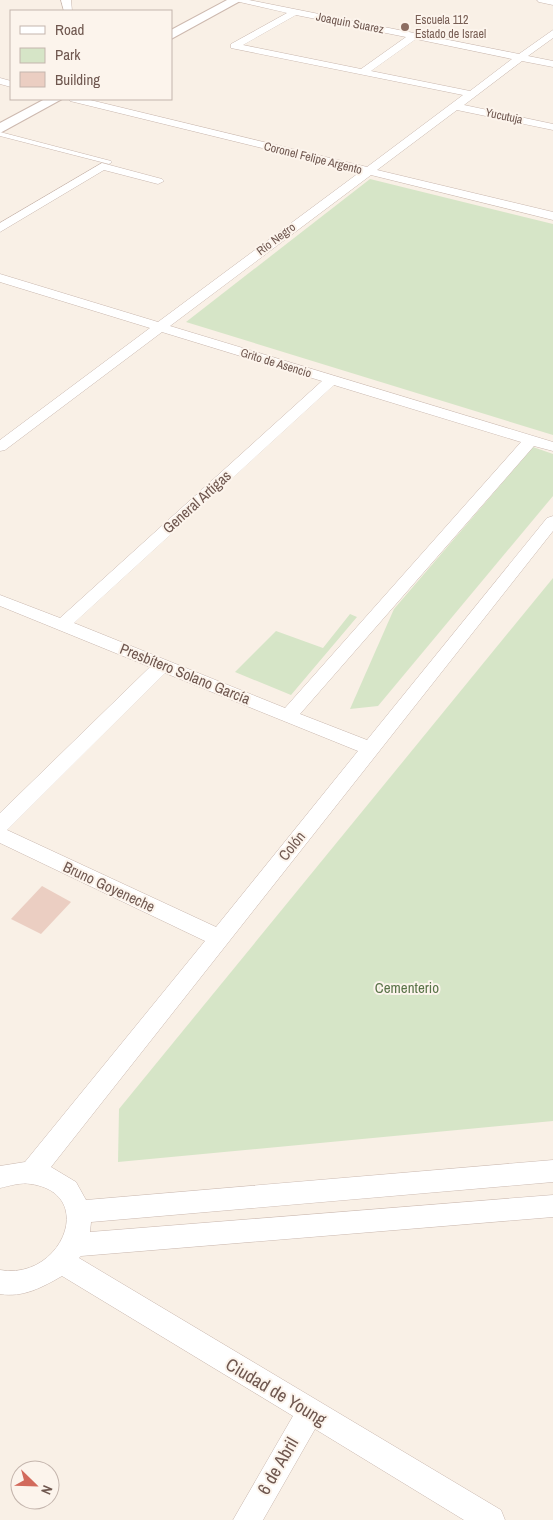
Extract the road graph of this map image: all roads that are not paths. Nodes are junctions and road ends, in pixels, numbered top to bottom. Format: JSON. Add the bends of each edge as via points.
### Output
{"nodes":[{"id":1,"x":216,"y":0,"type":"edge"},
{"id":2,"x":236,"y":0,"type":"edge"},
{"id":3,"x":542,"y":0,"type":"edge"},
{"id":4,"x":553,"y":2,"type":"edge"},
{"id":5,"x":294,"y":12,"type":"junction"},
{"id":6,"x":172,"y":23,"type":"edge"},
{"id":7,"x":172,"y":34,"type":"edge"},
{"id":8,"x":553,"y":34,"type":"edge"},
{"id":9,"x":414,"y":36,"type":"junction"},
{"id":10,"x":521,"y":58,"type":"junction"},
{"id":11,"x":553,"y":64,"type":"edge"},
{"id":12,"x":363,"y":72,"type":"junction"},
{"id":13,"x":471,"y":94,"type":"junction"},
{"id":14,"x":29,"y":100,"type":"edge"},
{"id":15,"x":53,"y":100,"type":"edge"},
{"id":16,"x":78,"y":100,"type":"edge"},
{"id":17,"x":455,"y":106,"type":"junction"},
{"id":18,"x":0,"y":115,"type":"edge"},
{"id":19,"x":553,"y":127,"type":"edge"},
{"id":20,"x":0,"y":129,"type":"edge"},
{"id":21,"x":0,"y":134,"type":"edge"},
{"id":22,"x":109,"y":162,"type":"dead end"},
{"id":23,"x":367,"y":171,"type":"junction"},
{"id":24,"x":158,"y":181,"type":"dead end"},
{"id":25,"x":553,"y":216,"type":"edge"},
{"id":26,"x":0,"y":228,"type":"edge"},
{"id":27,"x":0,"y":278,"type":"edge"},
{"id":28,"x":160,"y":327,"type":"junction"},
{"id":29,"x":332,"y":379,"type":"junction"},
{"id":30,"x":531,"y":440,"type":"junction"},
{"id":31,"x":553,"y":446,"type":"edge"},
{"id":32,"x":0,"y":447,"type":"edge"},
{"id":33,"x":553,"y":521,"type":"edge"},
{"id":34,"x":0,"y":600,"type":"edge"},
{"id":35,"x":62,"y":625,"type":"junction"},
{"id":36,"x":162,"y":665,"type":"junction"},
{"id":37,"x":288,"y":716,"type":"junction"},
{"id":38,"x":371,"y":749,"type":"junction"},
{"id":39,"x":0,"y":825,"type":"edge"},
{"id":40,"x":0,"y":835,"type":"edge"},
{"id":41,"x":219,"y":938,"type":"junction"},
{"id":42,"x":553,"y":1171,"type":"edge"},
{"id":43,"x":32,"y":1172,"type":"junction"},
{"id":44,"x":0,"y":1177,"type":"edge"},
{"id":45,"x":553,"y":1206,"type":"edge"},
{"id":46,"x":79,"y":1212,"type":"junction"},
{"id":47,"x":68,"y":1254,"type":"junction"},
{"id":48,"x":0,"y":1282,"type":"edge"},
{"id":49,"x":310,"y":1412,"type":"junction"},
{"id":50,"x":247,"y":1520,"type":"edge"},
{"id":51,"x":491,"y":1520,"type":"edge"}],
"edges":[{"from":1,"to":6,"type":"street"},
{"from":2,"to":5,"type":"street","name":"Joaquin Suarez"},
{"from":2,"to":7,"type":"street"},
{"from":3,"to":4,"type":"street"},
{"from":5,"to":9,"type":"street","name":"Joaquin Suarez"},
{"from":5,"to":12,"type":"street","via":[[234,46]]},
{"from":8,"to":10,"type":"street","name":"Río Negro"},
{"from":9,"to":10,"type":"street","name":"Joaquin Suarez"},
{"from":9,"to":12,"type":"street"},
{"from":10,"to":11,"type":"street","name":"Joaquin Suarez"},
{"from":10,"to":13,"type":"street","name":"Río Negro"},
{"from":12,"to":13,"type":"street"},
{"from":13,"to":17,"type":"street","name":"Río Negro"},
{"from":14,"to":18,"type":"street"},
{"from":15,"to":20,"type":"street"},
{"from":16,"to":23,"type":"street","name":"Coronel Felipe Argento"},
{"from":17,"to":19,"type":"street","name":"Yucutuja"},
{"from":17,"to":23,"type":"street","name":"Río Negro"},
{"from":21,"to":22,"type":"lane"},
{"from":23,"to":25,"type":"street","name":"Coronel Felipe Argento"},
{"from":23,"to":28,"type":"street","name":"Río Negro"},
{"from":24,"to":26,"type":"street","via":[[102,166]]},
{"from":27,"to":28,"type":"street","name":"Grito de Asencio"},
{"from":28,"to":29,"type":"street","name":"Grito de Asencio"},
{"from":28,"to":32,"type":"street","name":"Río Negro"},
{"from":29,"to":30,"type":"street","name":"Grito de Asencio"},
{"from":29,"to":35,"type":"street","name":"General Artigas"},
{"from":30,"to":31,"type":"street","name":"Grito de Asencio"},
{"from":30,"to":37,"type":"street"},
{"from":33,"to":38,"type":"street","name":"Colón"},
{"from":34,"to":35,"type":"street","name":"Presbítero Solano García"},
{"from":35,"to":36,"type":"street","name":"Presbítero Solano García"},
{"from":36,"to":37,"type":"street","name":"Presbítero Solano García"},
{"from":36,"to":39,"type":"street"},
{"from":37,"to":38,"type":"street","name":"Presbítero Solano García"},
{"from":38,"to":41,"type":"street","name":"Colón"},
{"from":40,"to":41,"type":"street","name":"Bruno Goyeneche"},
{"from":41,"to":43,"type":"street","name":"Colón"},
{"from":42,"to":46,"type":"street"},
{"from":43,"to":44,"type":"street"},
{"from":43,"to":46,"type":"street","via":[[49,1176],[63,1185],[74,1197]]},
{"from":45,"to":47,"type":"street"},
{"from":46,"to":47,"type":"street","via":[[79,1229]]},
{"from":47,"to":48,"type":"street","via":[[46,1274],[27,1282]]},
{"from":47,"to":49,"type":"street","name":"Ciudad de Young"},
{"from":49,"to":50,"type":"street","name":"6 de Abril"},
{"from":49,"to":51,"type":"street","name":"Ciudad de Young"}]}
